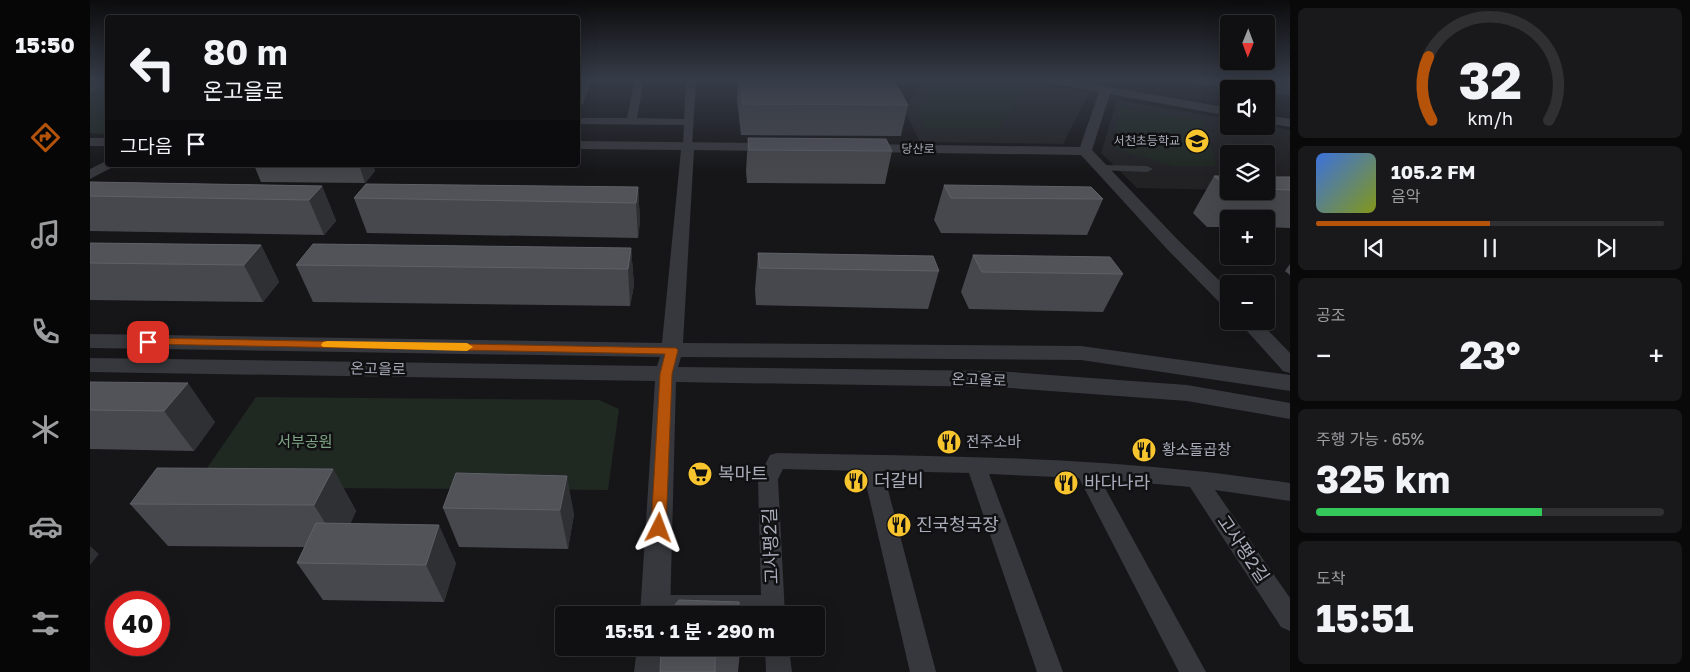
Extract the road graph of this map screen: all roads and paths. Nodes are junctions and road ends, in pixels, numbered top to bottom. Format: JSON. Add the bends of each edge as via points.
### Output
{"nodes":[{"id":1,"x":633,"y":110,"type":"edge"},
{"id":2,"x":690,"y":110,"type":"edge"},
{"id":3,"x":1099,"y":110,"type":"edge"},
{"id":4,"x":1275,"y":120,"type":"edge"},
{"id":5,"x":580,"y":121,"type":"edge"},
{"id":6,"x":631,"y":122,"type":"junction"},
{"id":7,"x":689,"y":122,"type":"junction"},
{"id":8,"x":1290,"y":123,"type":"edge"},
{"id":9,"x":90,"y":142,"type":"edge"},
{"id":10,"x":105,"y":142,"type":"edge"},
{"id":11,"x":580,"y":146,"type":"edge"},
{"id":12,"x":688,"y":146,"type":"junction"},
{"id":13,"x":783,"y":147,"type":"edge"},
{"id":14,"x":850,"y":148,"type":"edge"},
{"id":15,"x":1085,"y":151,"type":"junction"},
{"id":16,"x":105,"y":166,"type":"edge"},
{"id":17,"x":1102,"y":168,"type":"junction"},
{"id":18,"x":1147,"y":169,"type":"dead end"},
{"id":19,"x":90,"y":175,"type":"edge"},
{"id":20,"x":1220,"y":292,"type":"edge"},
{"id":21,"x":1256,"y":330,"type":"edge"},
{"id":22,"x":90,"y":341,"type":"edge"},
{"id":23,"x":669,"y":362,"type":"junction"},
{"id":24,"x":90,"y":365,"type":"edge"},
{"id":25,"x":1290,"y":366,"type":"edge"},
{"id":26,"x":1290,"y":383,"type":"edge"},
{"id":27,"x":1290,"y":411,"type":"edge"},
{"id":28,"x":871,"y":464,"type":"junction"},
{"id":29,"x":976,"y":464,"type":"junction"},
{"id":30,"x":1086,"y":470,"type":"junction"},
{"id":31,"x":1196,"y":479,"type":"junction"},
{"id":32,"x":1290,"y":492,"type":"edge"},
{"id":33,"x":655,"y":606,"type":"edge"},
{"id":34,"x":773,"y":606,"type":"edge"},
{"id":35,"x":1290,"y":619,"type":"edge"},
{"id":36,"x":651,"y":656,"type":"edge"},
{"id":37,"x":778,"y":656,"type":"edge"},
{"id":38,"x":650,"y":672,"type":"edge"},
{"id":39,"x":779,"y":672,"type":"edge"},
{"id":40,"x":923,"y":672,"type":"edge"},
{"id":41,"x":1050,"y":672,"type":"edge"},
{"id":42,"x":1193,"y":672,"type":"edge"}],
"edges":[{"from":1,"to":6,"type":"street"},
{"from":2,"to":7,"type":"street"},
{"from":3,"to":15,"type":"street"},
{"from":4,"to":8,"type":"street"},
{"from":5,"to":6,"type":"street"},
{"from":6,"to":7,"type":"street"},
{"from":7,"to":12,"type":"street"},
{"from":9,"to":10,"type":"street"},
{"from":11,"to":12,"type":"street"},
{"from":12,"to":13,"type":"street"},
{"from":12,"to":23,"type":"street"},
{"from":14,"to":15,"type":"street","name":"당산로"},
{"from":15,"to":17,"type":"street"},
{"from":16,"to":19,"type":"street"},
{"from":17,"to":18,"type":"street"},
{"from":17,"to":20,"type":"street"},
{"from":21,"to":25,"type":"street"},
{"from":22,"to":23,"type":"street","name":"온고을로"},
{"from":23,"to":24,"type":"street","name":"온고을로"},
{"from":23,"to":26,"type":"street","name":"온고을로","via":[[1081,354]]},
{"from":23,"to":27,"type":"street","name":"온고을로","via":[[996,379],[1187,394]]},
{"from":23,"to":33,"type":"street"},
{"from":28,"to":29,"type":"street","name":"고사평2길"},
{"from":28,"to":34,"type":"street","name":"고사평2길","via":[[777,462],[768,479]]},
{"from":28,"to":40,"type":"street"},
{"from":29,"to":30,"type":"street","name":"고사평2길"},
{"from":29,"to":41,"type":"street"},
{"from":30,"to":31,"type":"street","name":"고사평2길"},
{"from":30,"to":42,"type":"street"},
{"from":31,"to":32,"type":"street","name":"고사평2길"},
{"from":31,"to":35,"type":"street","name":"고사평2길"},
{"from":36,"to":38,"type":"street"},
{"from":37,"to":39,"type":"street"}]}
